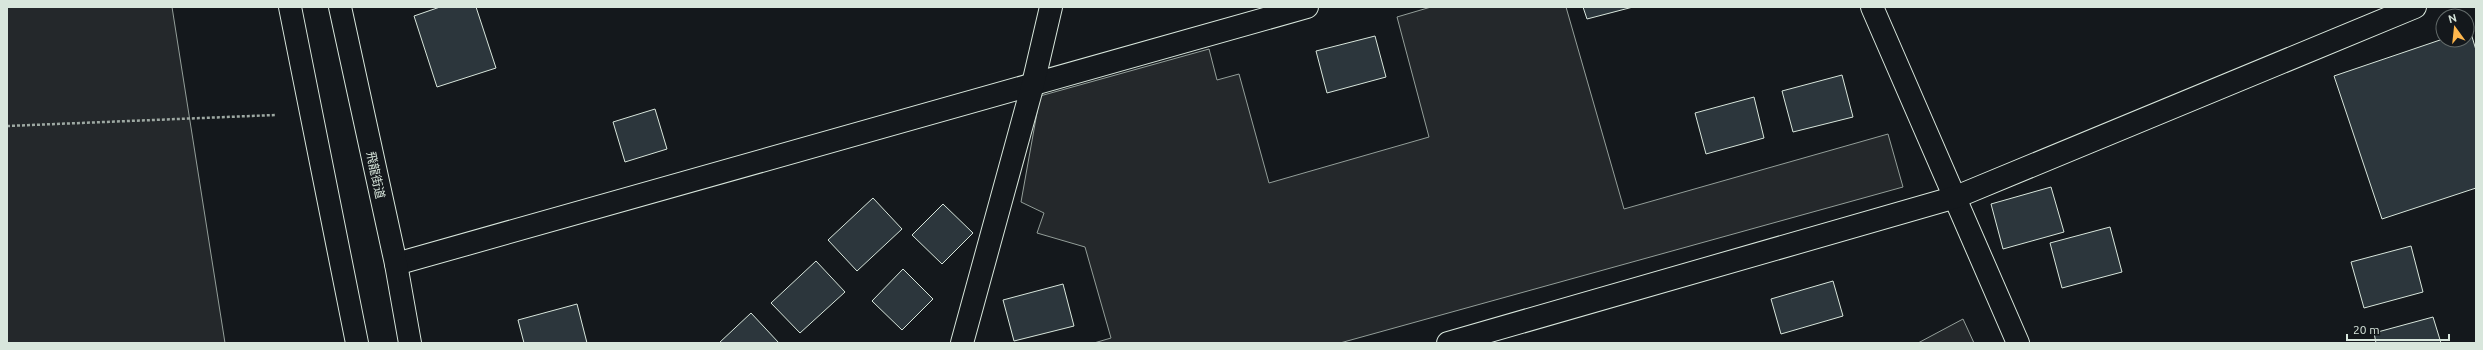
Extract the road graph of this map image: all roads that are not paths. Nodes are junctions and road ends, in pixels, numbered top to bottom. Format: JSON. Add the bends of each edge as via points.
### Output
{"nodes":[{"id":1,"x":290,"y":7,"type":"edge"},
{"id":2,"x":340,"y":7,"type":"edge"},
{"id":3,"x":1051,"y":7,"type":"edge"},
{"id":4,"x":1307,"y":7,"type":"edge"},
{"id":5,"x":1872,"y":7,"type":"edge"},
{"id":6,"x":2415,"y":7,"type":"edge"},
{"id":7,"x":1033,"y":84,"type":"junction"},
{"id":8,"x":1956,"y":197,"type":"junction"},
{"id":9,"x":396,"y":264,"type":"junction"},
{"id":10,"x":357,"y":343,"type":"edge"},
{"id":11,"x":410,"y":343,"type":"edge"},
{"id":12,"x":962,"y":343,"type":"edge"},
{"id":13,"x":1448,"y":343,"type":"edge"},
{"id":14,"x":2018,"y":343,"type":"edge"}],
"edges":[{"from":1,"to":10,"type":"main road"},
{"from":2,"to":9,"type":"main road","name":"飛龍街道"},
{"from":3,"to":7,"type":"main road"},
{"from":4,"to":7,"type":"main road"},
{"from":5,"to":8,"type":"main road"},
{"from":6,"to":8,"type":"main road"},
{"from":7,"to":9,"type":"main road"},
{"from":7,"to":12,"type":"main road"},
{"from":8,"to":13,"type":"main road"},
{"from":8,"to":14,"type":"main road"},
{"from":9,"to":11,"type":"main road","name":"飛龍街道"}]}
